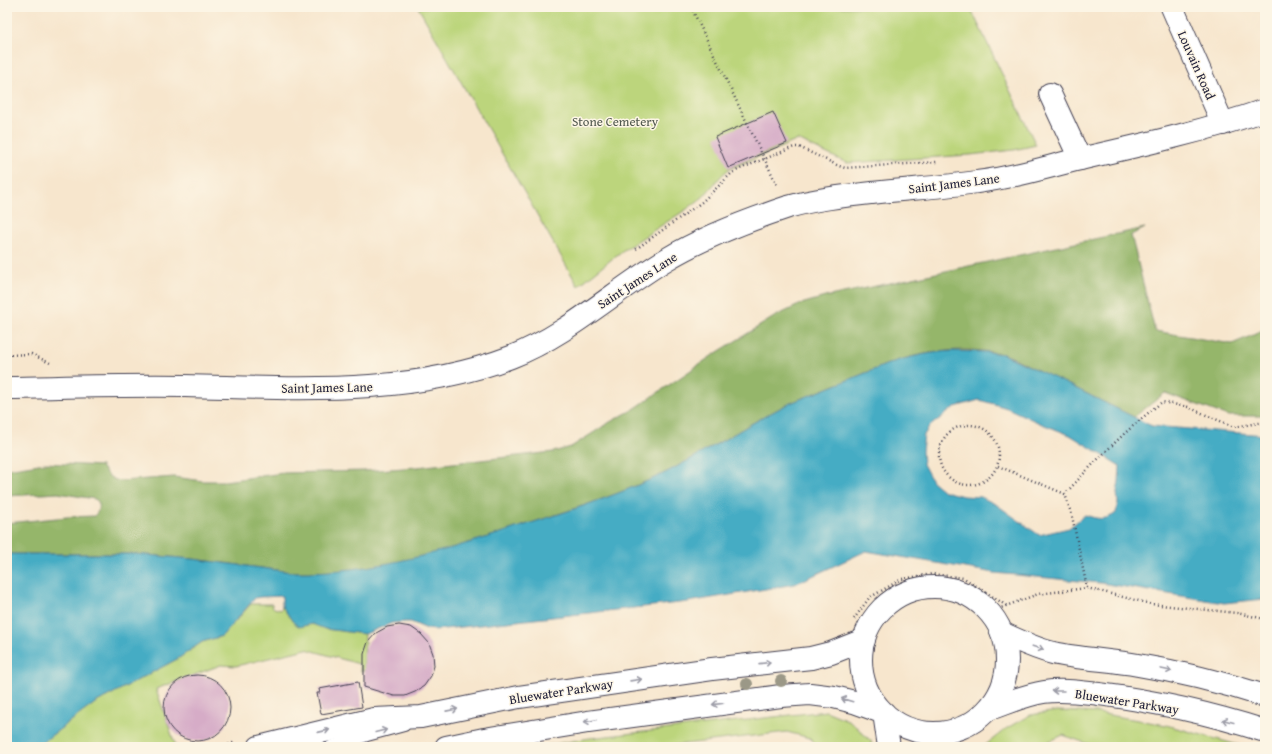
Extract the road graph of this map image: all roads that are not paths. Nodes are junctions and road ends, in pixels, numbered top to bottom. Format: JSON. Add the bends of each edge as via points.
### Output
{"nodes":[{"id":1,"x":1172,"y":7,"type":"edge"},
{"id":2,"x":1050,"y":94,"type":"dead end"},
{"id":3,"x":1265,"y":110,"type":"edge"},
{"id":4,"x":1223,"y":124,"type":"junction"},
{"id":5,"x":1080,"y":159,"type":"junction"},
{"id":6,"x":7,"y":388,"type":"edge"},
{"id":7,"x":1002,"y":633,"type":"junction"},
{"id":8,"x":864,"y":640,"type":"junction"},
{"id":9,"x":1265,"y":696,"type":"edge"},
{"id":10,"x":989,"y":709,"type":"junction"},
{"id":11,"x":884,"y":714,"type":"junction"},
{"id":12,"x":421,"y":717,"type":"junction"},
{"id":13,"x":1265,"y":731,"type":"edge"},
{"id":14,"x":939,"y":740,"type":"edge"},
{"id":15,"x":259,"y":747,"type":"edge"},
{"id":16,"x":331,"y":747,"type":"edge"},
{"id":17,"x":446,"y":747,"type":"edge"},
{"id":18,"x":889,"y":747,"type":"edge"}],
"edges":[{"from":1,"to":4,"type":"street","name":"Louvain Road"},
{"from":2,"to":5,"type":"street"},
{"from":3,"to":4,"type":"street","name":"Saint James Lane"},
{"from":4,"to":5,"type":"street","name":"Saint James Lane"},
{"from":5,"to":6,"type":"street","name":"Saint James Lane","via":[[978,182],[847,196],[788,207],[693,244],[547,339],[514,356],[464,371],[408,382],[343,388]]},
{"from":7,"to":8,"type":"street","via":[[990,612],[975,599],[958,591],[938,587],[919,588],[900,595],[884,606],[872,622]]},
{"from":7,"to":9,"type":"street","one_way":true,"via":[[1053,653],[1165,670]]},
{"from":7,"to":10,"type":"street","via":[[1007,653],[1006,673],[1000,692]]},
{"from":8,"to":11,"type":"street","via":[[861,660],[863,680],[871,698]]},
{"from":12,"to":8,"type":"street","name":"Bluewater Parkway","one_way":true,"via":[[519,697],[712,669],[811,658]]},
{"from":13,"to":10,"type":"street","name":"Bluewater Parkway","one_way":true,"via":[[1202,714],[1119,697],[1068,691],[1039,693]]},
{"from":10,"to":14,"type":"street","via":[[971,723]]},
{"from":11,"to":14,"type":"street","via":[[897,723]]},
{"from":11,"to":17,"type":"street","one_way":true,"via":[[824,695],[781,696],[595,720]]},
{"from":11,"to":18,"type":"street"},
{"from":15,"to":12,"type":"street","name":"Bluewater Parkway","one_way":true,"via":[[374,719]]},
{"from":16,"to":12,"type":"lane","one_way":true,"via":[[411,724]]}]}
